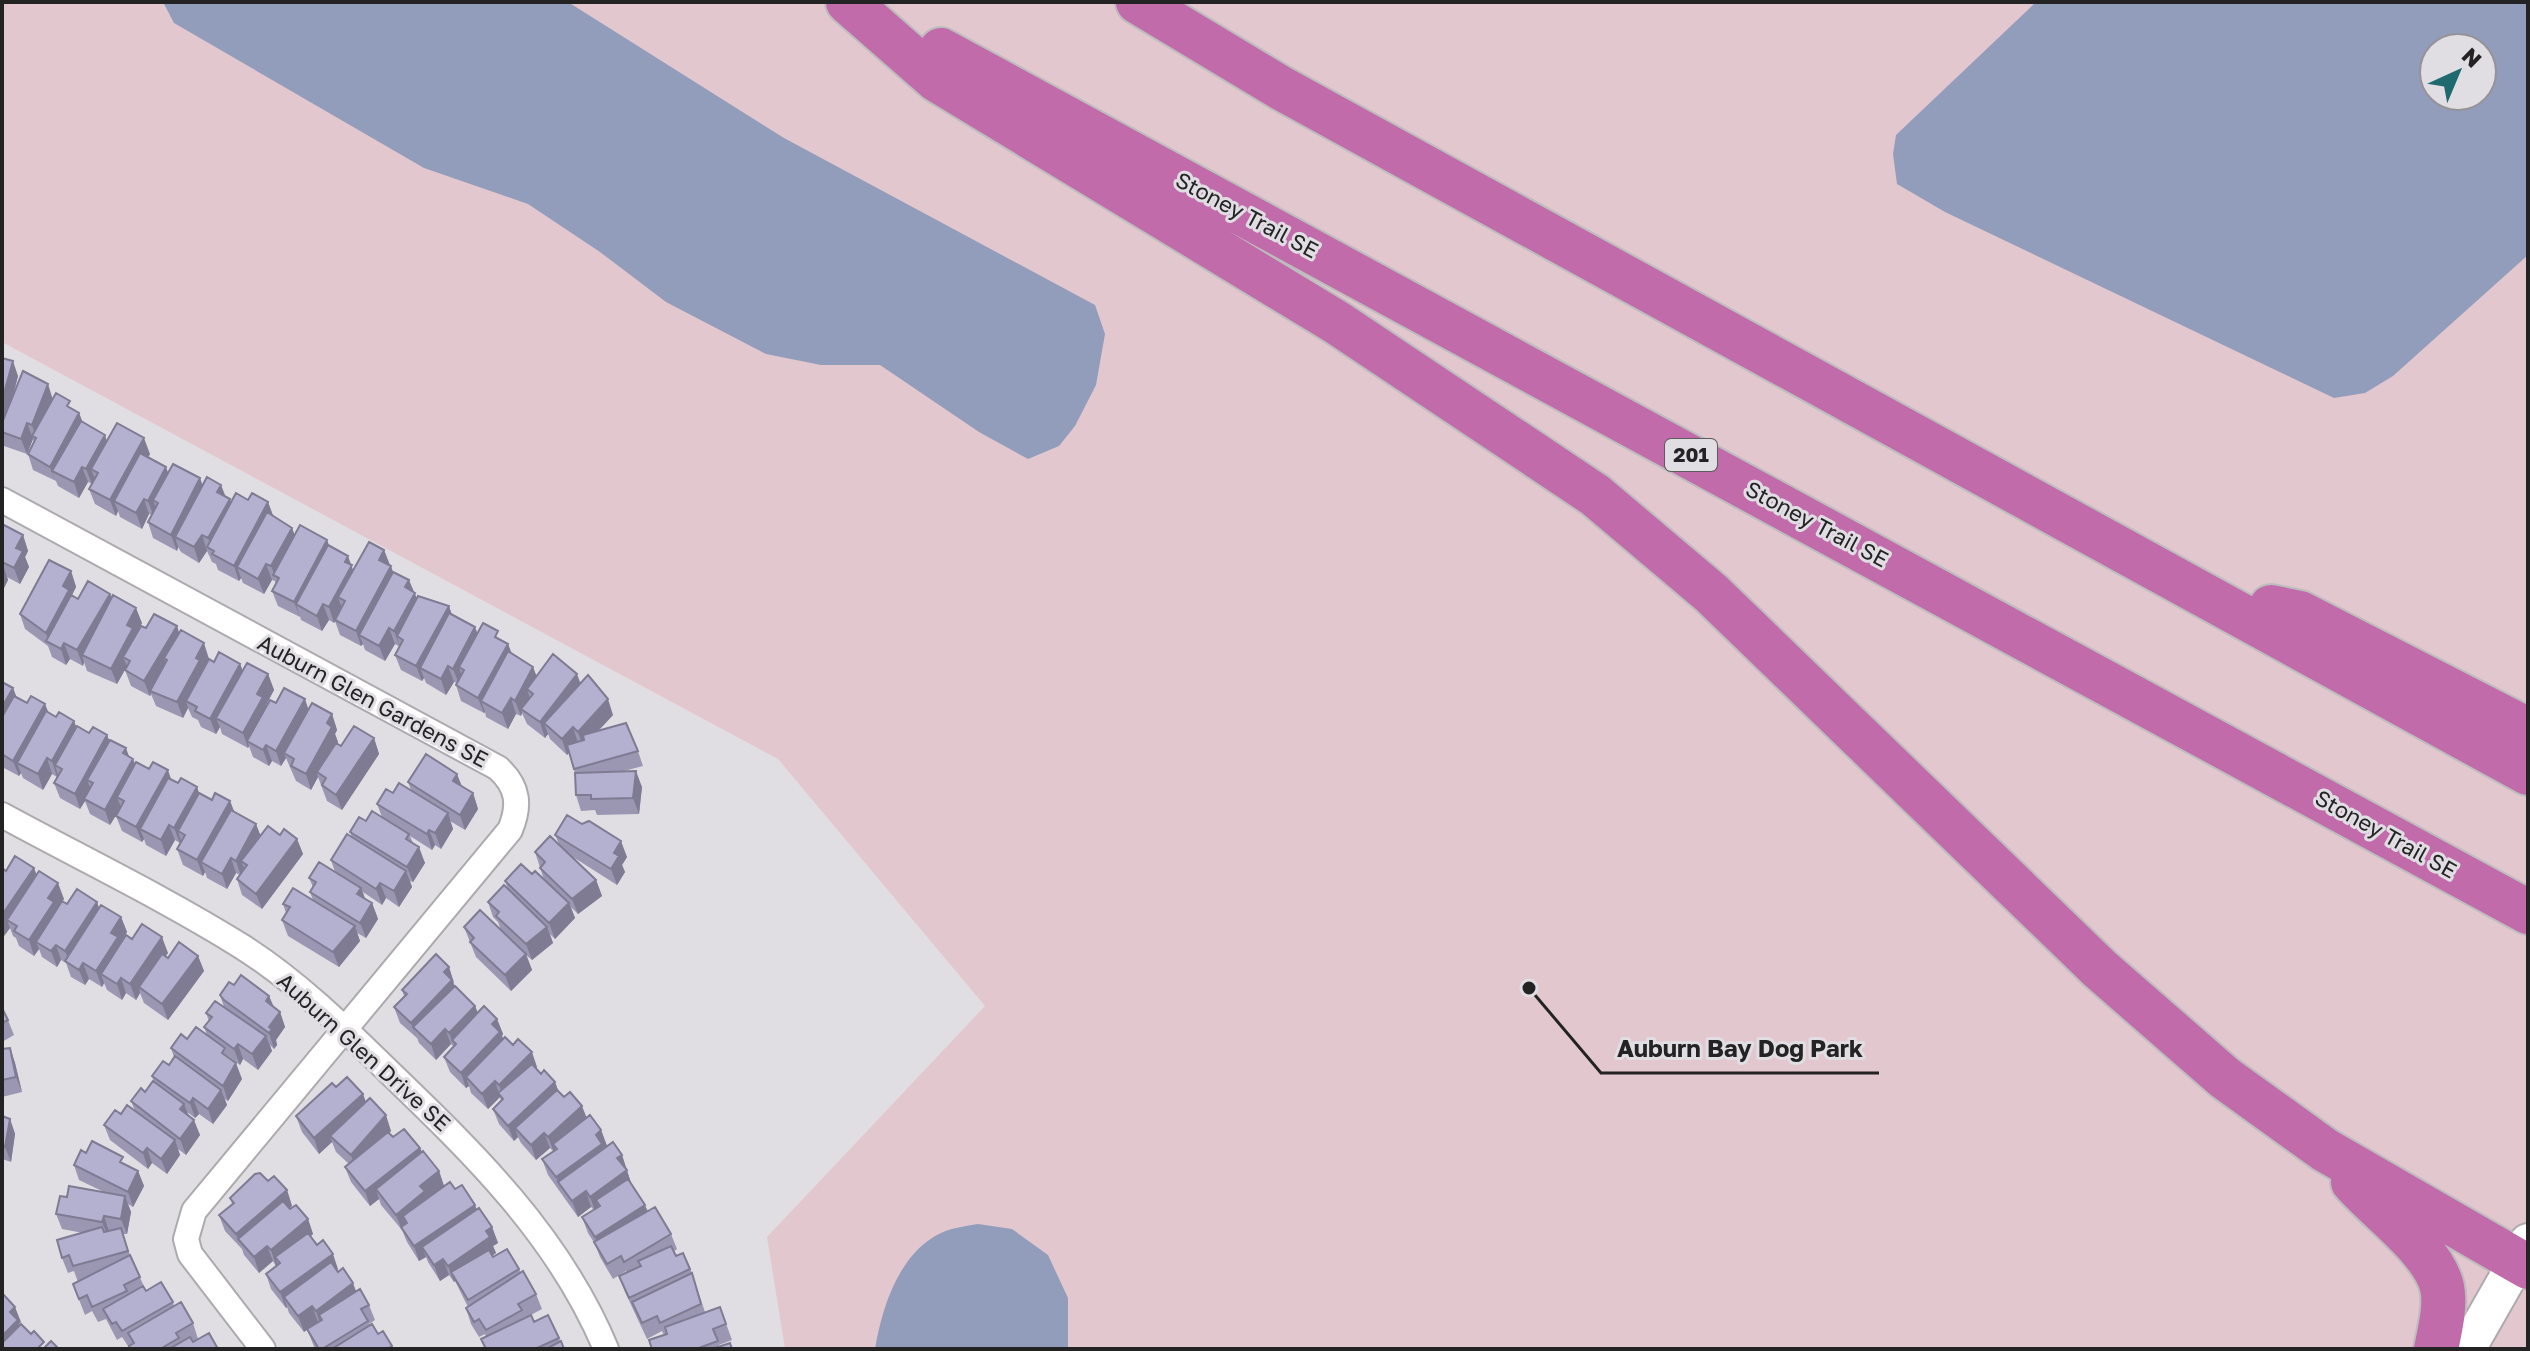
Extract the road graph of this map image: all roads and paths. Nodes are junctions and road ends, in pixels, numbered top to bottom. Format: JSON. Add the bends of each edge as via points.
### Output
{"nodes":[{"id":1,"x":850,"y":2,"type":"edge"},
{"id":2,"x":1138,"y":2,"type":"edge"},
{"id":3,"x":2,"y":500,"type":"edge"},
{"id":4,"x":2199,"y":592,"type":"junction"},
{"id":5,"x":2528,"y":730,"type":"edge"},
{"id":6,"x":2528,"y":773,"type":"edge"},
{"id":7,"x":2,"y":815,"type":"edge"},
{"id":8,"x":2528,"y":912,"type":"edge"},
{"id":9,"x":345,"y":1029,"type":"junction"},
{"id":10,"x":2325,"y":1150,"type":"junction"},
{"id":11,"x":2524,"y":1257,"type":"edge"},
{"id":12,"x":263,"y":1349,"type":"edge"},
{"id":13,"x":606,"y":1349,"type":"edge"},
{"id":14,"x":2436,"y":1349,"type":"edge"},
{"id":15,"x":2467,"y":1349,"type":"edge"}],
"edges":[{"from":1,"to":8,"type":"highway","name":"Stoney Trail SE","number":"201"},
{"from":1,"to":10,"type":"highway","via":[[937,80],[1336,322],[1595,495],[1722,603],[2100,969],[2225,1078]]},
{"from":2,"to":4,"type":"highway","via":[[1295,96]]},
{"from":3,"to":9,"type":"street","name":"Auburn Glen Gardens SE","via":[[508,777],[518,802],[510,830]]},
{"from":4,"to":5,"type":"highway","via":[[2300,613]]},
{"from":4,"to":6,"type":"highway"},
{"from":7,"to":9,"type":"street","name":"Auburn Glen Drive SE","via":[[242,947]]},
{"from":9,"to":12,"type":"street","name":"Auburn Glen Gardens SE","via":[[187,1226],[190,1254]]},
{"from":9,"to":13,"type":"street","name":"Auburn Glen Drive SE","via":[[509,1192],[560,1261]]},
{"from":10,"to":11,"type":"highway"},
{"from":10,"to":14,"type":"highway","via":[[2434,1269],[2442,1288]]},
{"from":11,"to":15,"type":"main road"}]}
